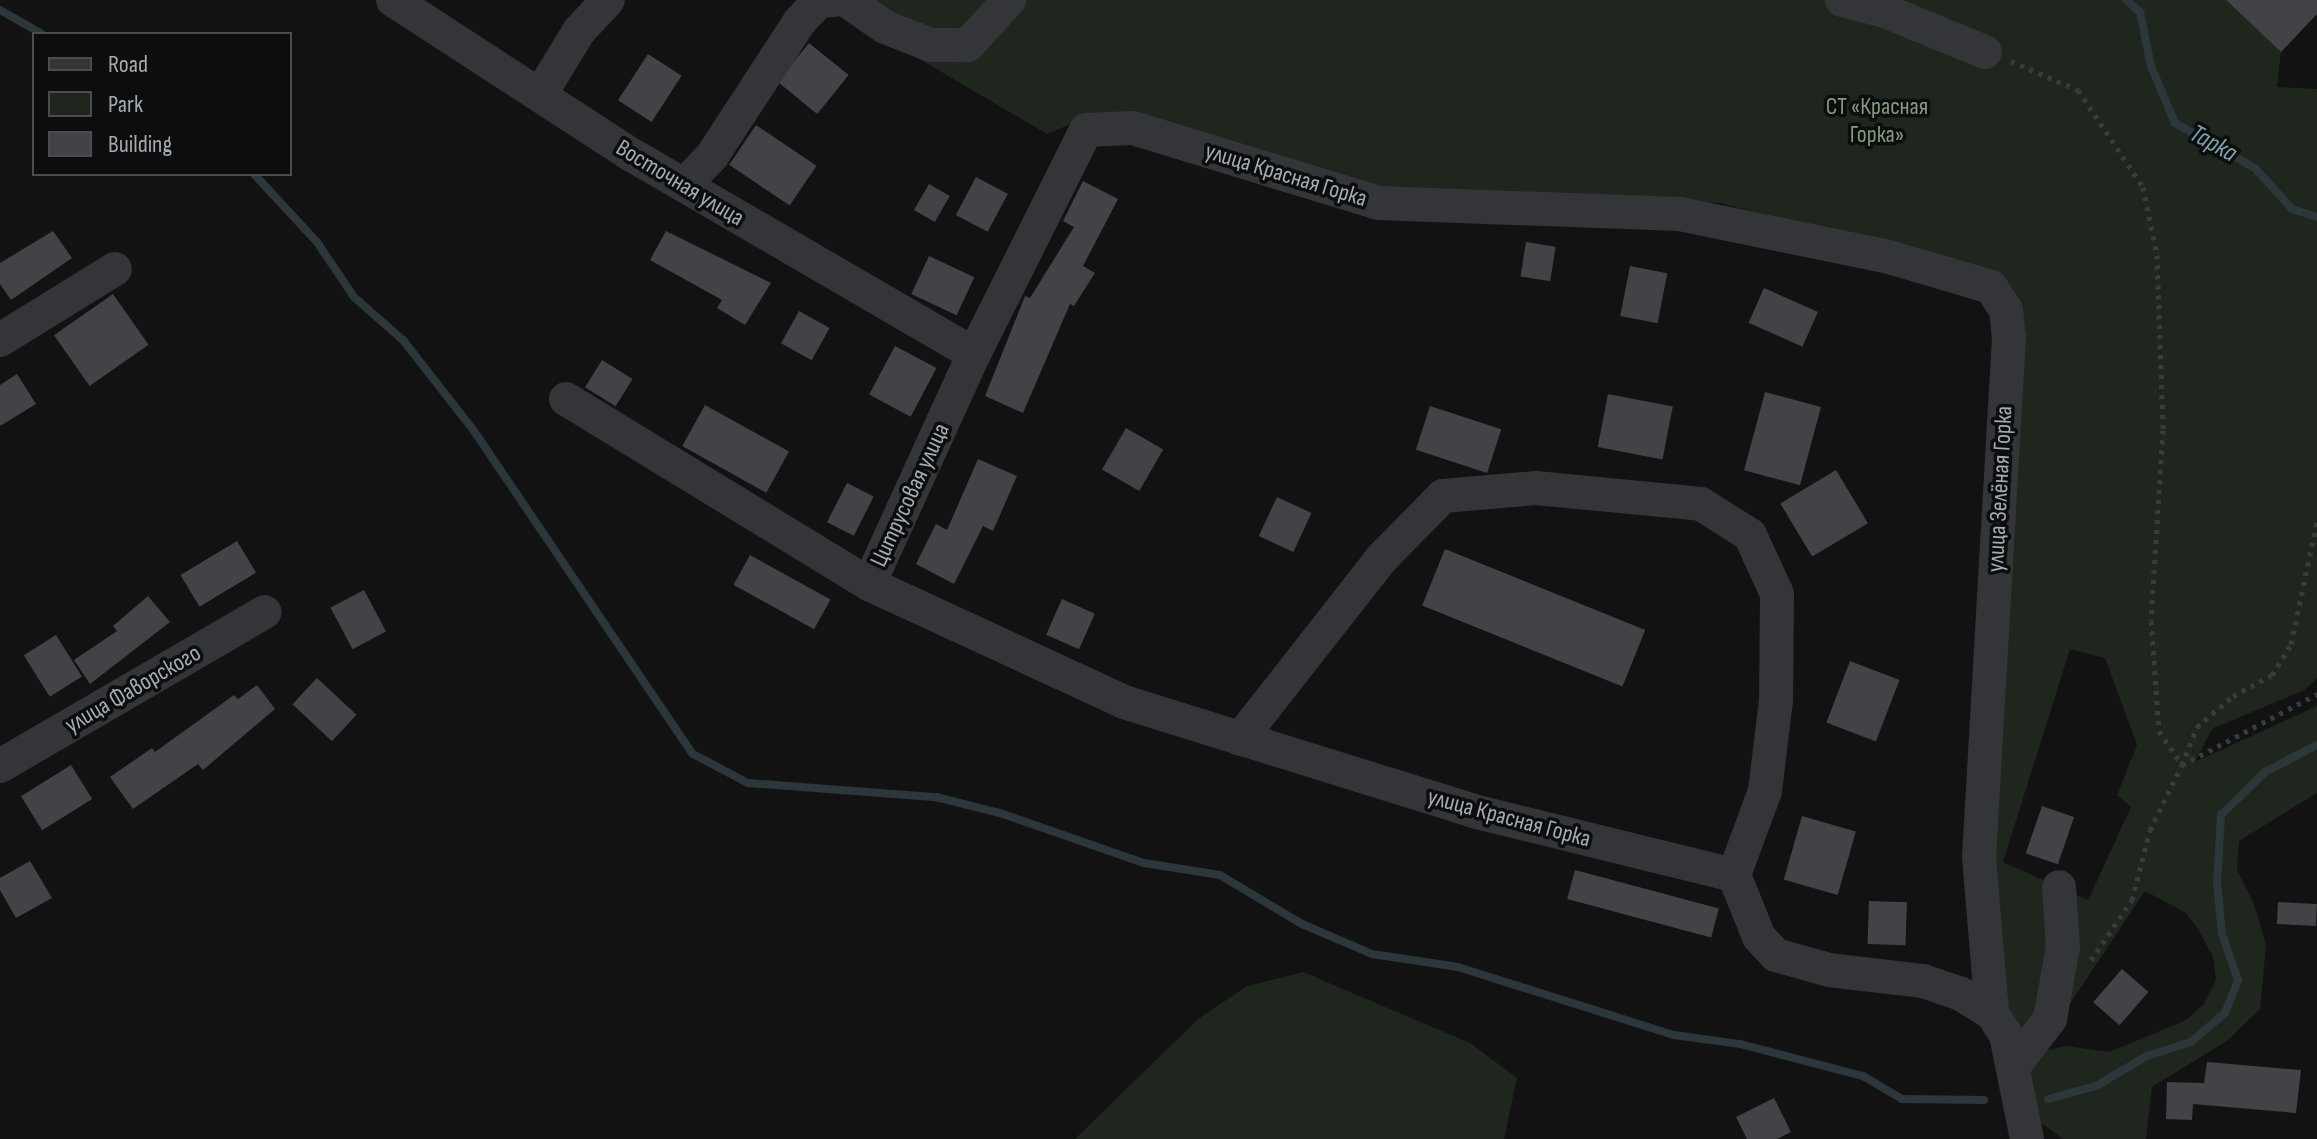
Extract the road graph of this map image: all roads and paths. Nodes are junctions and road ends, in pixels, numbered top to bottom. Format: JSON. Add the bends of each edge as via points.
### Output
{"nodes":[{"id":1,"x":393,"y":0,"type":"edge"},
{"id":2,"x":608,"y":0,"type":"edge"},
{"id":3,"x":834,"y":0,"type":"edge"},
{"id":4,"x":846,"y":0,"type":"edge"},
{"id":5,"x":1009,"y":0,"type":"edge"},
{"id":6,"x":1842,"y":0,"type":"edge"},
{"id":7,"x":1985,"y":52,"type":"joint"},
{"id":8,"x":540,"y":95,"type":"junction"},
{"id":9,"x":1086,"y":130,"type":"joint"},
{"id":10,"x":684,"y":185,"type":"junction"},
{"id":11,"x":1680,"y":214,"type":"joint"},
{"id":12,"x":115,"y":269,"type":"dead end"},
{"id":13,"x":0,"y":340,"type":"edge"},
{"id":14,"x":974,"y":354,"type":"junction"},
{"id":15,"x":566,"y":399,"type":"dead end"},
{"id":16,"x":2317,"y":522,"type":"edge"},
{"id":17,"x":869,"y":584,"type":"junction"},
{"id":18,"x":265,"y":612,"type":"dead end"},
{"id":19,"x":2317,"y":694,"type":"edge"},
{"id":20,"x":1240,"y":739,"type":"junction"},
{"id":21,"x":2182,"y":765,"type":"junction"},
{"id":22,"x":0,"y":766,"type":"edge"},
{"id":23,"x":1734,"y":875,"type":"junction"},
{"id":24,"x":2059,"y":887,"type":"dead end"},
{"id":25,"x":2083,"y":971,"type":"dead end"},
{"id":26,"x":1992,"y":1013,"type":"junction"},
{"id":27,"x":2013,"y":1067,"type":"junction"},
{"id":28,"x":2027,"y":1139,"type":"edge"}],
"edges":[{"from":1,"to":8,"type":"street","name":"Восточная улица"},
{"from":2,"to":8,"type":"street","via":[[579,31]]},
{"from":3,"to":10,"type":"street","via":[[819,1],[800,21],[712,156]]},
{"from":4,"to":5,"type":"street","via":[[885,27],[943,45],[968,45]]},
{"from":6,"to":7,"type":"street","via":[[1885,11]]},
{"from":7,"to":21,"type":"path","via":[[2078,90],[2143,187],[2157,255],[2163,430],[2151,621],[2159,731]]},
{"from":8,"to":10,"type":"street","name":"Восточная улица"},
{"from":9,"to":11,"type":"street","name":"улица Красная Горка","via":[[1133,128],[1378,203]]},
{"from":9,"to":14,"type":"street","name":"Цитрусовая улица"},
{"from":10,"to":14,"type":"street","name":"Восточная улица"},
{"from":11,"to":26,"type":"street","name":"улица Зелёная Горка","via":[[1889,257],[1991,287],[2006,310],[2009,337],[1979,857]]},
{"from":12,"to":13,"type":"street"},
{"from":14,"to":17,"type":"street","name":"Цитрусовая улица"},
{"from":15,"to":17,"type":"street","name":"Цитрусовая улица"},
{"from":16,"to":21,"type":"path","via":[[2291,644],[2272,675],[2233,696],[2197,727]]},
{"from":17,"to":20,"type":"street","name":"улица Красная Горка","via":[[1124,702]]},
{"from":18,"to":22,"type":"street","name":"улица Фаворского"},
{"from":19,"to":21,"type":"path"},
{"from":20,"to":23,"type":"street","name":"улица Красная Горка","via":[[1477,812]]},
{"from":20,"to":23,"type":"street","via":[[1381,559],[1443,496],[1536,488],[1701,504],[1750,535],[1777,594],[1776,700],[1765,791]]},
{"from":21,"to":25,"type":"path","via":[[2150,830],[2132,900]]},
{"from":23,"to":26,"type":"street","via":[[1759,937],[1776,955],[1829,970],[1923,981],[1961,994]]},
{"from":24,"to":27,"type":"street","via":[[2063,947],[2050,1019]]},
{"from":26,"to":27,"type":"street","via":[[2006,1035]]},
{"from":27,"to":28,"type":"street"}]}
